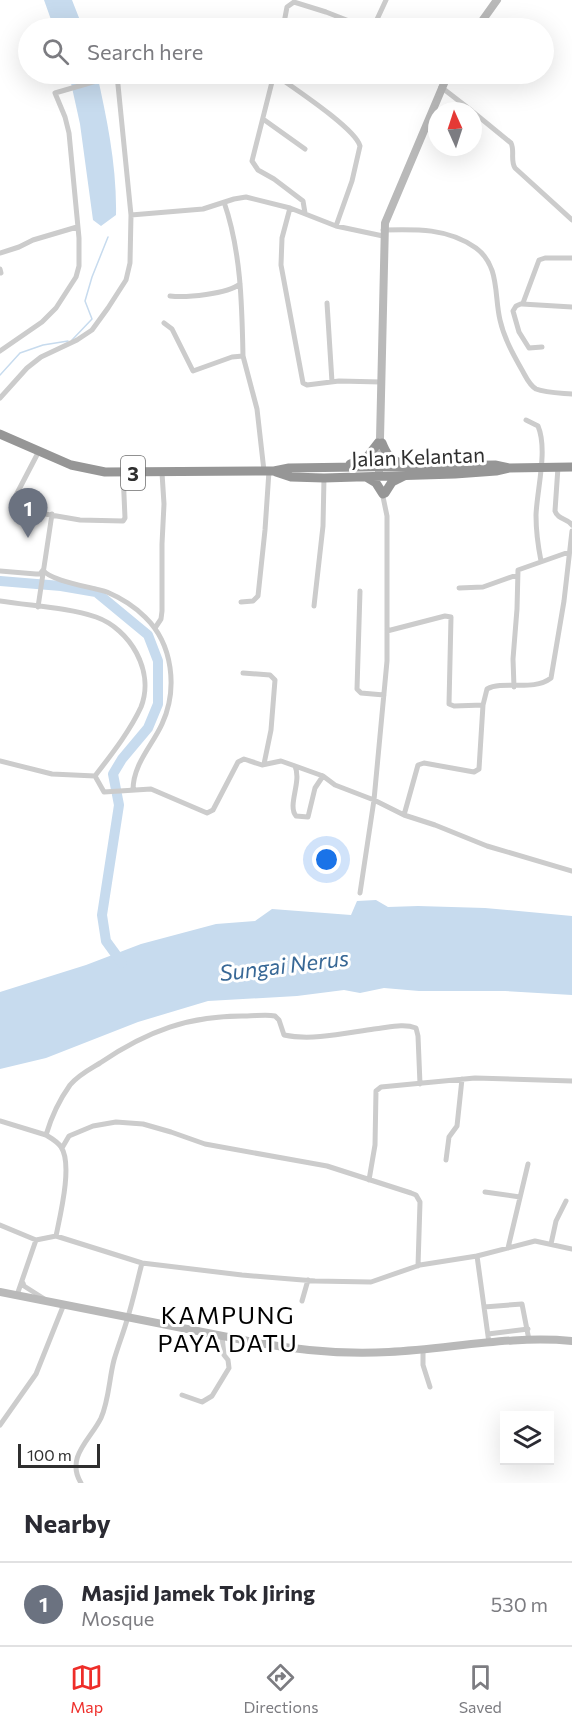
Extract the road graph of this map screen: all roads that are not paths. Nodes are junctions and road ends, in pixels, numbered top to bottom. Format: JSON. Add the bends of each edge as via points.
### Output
{"nodes":[{"id":1,"x":386,"y":0,"type":"edge"},
{"id":2,"x":497,"y":0,"type":"edge"},
{"id":3,"x":285,"y":18,"type":"edge"},
{"id":4,"x":341,"y":18,"type":"edge"},
{"id":5,"x":378,"y":18,"type":"edge"},
{"id":6,"x":484,"y":18,"type":"edge"},
{"id":7,"x":84,"y":84,"type":"edge"},
{"id":8,"x":119,"y":84,"type":"edge"},
{"id":9,"x":272,"y":84,"type":"edge"},
{"id":10,"x":287,"y":84,"type":"edge"},
{"id":11,"x":443,"y":84,"type":"edge"},
{"id":12,"x":448,"y":84,"type":"edge"},
{"id":13,"x":464,"y":102,"type":"edge"},
{"id":14,"x":263,"y":119,"type":"junction"},
{"id":15,"x":482,"y":120,"type":"edge"},
{"id":16,"x":304,"y":149,"type":"dead end"},
{"id":17,"x":224,"y":202,"type":"junction"},
{"id":18,"x":290,"y":208,"type":"junction"},
{"id":19,"x":305,"y":213,"type":"junction"},
{"id":20,"x":131,"y":215,"type":"junction"},
{"id":21,"x":572,"y":220,"type":"edge"},
{"id":22,"x":336,"y":226,"type":"junction"},
{"id":23,"x":77,"y":227,"type":"junction"},
{"id":24,"x":383,"y":233,"type":"junction"},
{"id":25,"x":0,"y":253,"type":"edge"},
{"id":26,"x":572,"y":258,"type":"edge"},
{"id":27,"x":240,"y":284,"type":"junction"},
{"id":28,"x":170,"y":296,"type":"dead end"},
{"id":29,"x":327,"y":303,"type":"dead end"},
{"id":30,"x":522,"y":304,"type":"junction"},
{"id":31,"x":572,"y":307,"type":"edge"},
{"id":32,"x":164,"y":323,"type":"dead end"},
{"id":33,"x":542,"y":346,"type":"dead end"},
{"id":34,"x":0,"y":351,"type":"edge"},
{"id":35,"x":243,"y":356,"type":"junction"},
{"id":36,"x":332,"y":382,"type":"junction"},
{"id":37,"x":381,"y":382,"type":"junction"},
{"id":38,"x":572,"y":394,"type":"edge"},
{"id":39,"x":0,"y":398,"type":"edge"},
{"id":40,"x":526,"y":420,"type":"dead end"},
{"id":41,"x":0,"y":434,"type":"edge"},
{"id":42,"x":380,"y":441,"type":"junction"},
{"id":43,"x":39,"y":451,"type":"junction"},
{"id":44,"x":424,"y":466,"type":"junction"},
{"id":45,"x":572,"y":466,"type":"edge"},
{"id":46,"x":540,"y":467,"type":"junction"},
{"id":47,"x":558,"y":467,"type":"junction"},
{"id":48,"x":336,"y":468,"type":"junction"},
{"id":49,"x":508,"y":468,"type":"junction"},
{"id":50,"x":269,"y":471,"type":"junction"},
{"id":51,"x":381,"y":471,"type":"junction"},
{"id":52,"x":123,"y":472,"type":"junction"},
{"id":53,"x":162,"y":473,"type":"junction"},
{"id":54,"x":409,"y":474,"type":"junction"},
{"id":55,"x":365,"y":476,"type":"junction"},
{"id":56,"x":324,"y":478,"type":"junction"},
{"id":57,"x":384,"y":494,"type":"junction"},
{"id":58,"x":52,"y":514,"type":"junction"},
{"id":59,"x":572,"y":525,"type":"edge"},
{"id":60,"x":572,"y":531,"type":"edge"},
{"id":61,"x":569,"y":552,"type":"junction"},
{"id":62,"x":541,"y":561,"type":"junction"},
{"id":63,"x":0,"y":571,"type":"edge"},
{"id":64,"x":43,"y":572,"type":"junction"},
{"id":65,"x":517,"y":575,"type":"junction"},
{"id":66,"x":459,"y":588,"type":"dead end"},
{"id":67,"x":360,"y":591,"type":"dead end"},
{"id":68,"x":0,"y":601,"type":"edge"},
{"id":69,"x":241,"y":602,"type":"dead end"},
{"id":70,"x":314,"y":606,"type":"dead end"},
{"id":71,"x":38,"y":607,"type":"junction"},
{"id":72,"x":155,"y":628,"type":"junction"},
{"id":73,"x":387,"y":631,"type":"junction"},
{"id":74,"x":243,"y":673,"type":"dead end"},
{"id":75,"x":514,"y":687,"type":"junction"},
{"id":76,"x":384,"y":695,"type":"junction"},
{"id":77,"x":483,"y":705,"type":"junction"},
{"id":78,"x":0,"y":761,"type":"edge"},
{"id":79,"x":264,"y":764,"type":"junction"},
{"id":80,"x":295,"y":766,"type":"junction"},
{"id":81,"x":95,"y":776,"type":"junction"},
{"id":82,"x":323,"y":776,"type":"junction"},
{"id":83,"x":130,"y":791,"type":"junction"},
{"id":84,"x":375,"y":800,"type":"junction"},
{"id":85,"x":404,"y":815,"type":"junction"},
{"id":86,"x":572,"y":871,"type":"edge"},
{"id":87,"x":360,"y":892,"type":"dead end"},
{"id":88,"x":462,"y":1079,"type":"junction"},
{"id":89,"x":572,"y":1081,"type":"edge"},
{"id":90,"x":420,"y":1084,"type":"junction"},
{"id":91,"x":0,"y":1121,"type":"edge"},
{"id":92,"x":46,"y":1135,"type":"junction"},
{"id":93,"x":62,"y":1148,"type":"junction"},
{"id":94,"x":446,"y":1160,"type":"dead end"},
{"id":95,"x":528,"y":1164,"type":"dead end"},
{"id":96,"x":369,"y":1180,"type":"junction"},
{"id":97,"x":485,"y":1192,"type":"dead end"},
{"id":98,"x":520,"y":1197,"type":"junction"},
{"id":99,"x":566,"y":1201,"type":"dead end"},
{"id":100,"x":0,"y":1225,"type":"edge"},
{"id":101,"x":56,"y":1236,"type":"junction"},
{"id":102,"x":36,"y":1240,"type":"junction"},
{"id":103,"x":551,"y":1244,"type":"junction"},
{"id":104,"x":508,"y":1248,"type":"junction"},
{"id":105,"x":572,"y":1249,"type":"edge"},
{"id":106,"x":477,"y":1256,"type":"junction"},
{"id":107,"x":142,"y":1263,"type":"junction"},
{"id":108,"x":418,"y":1266,"type":"junction"},
{"id":109,"x":308,"y":1280,"type":"junction"},
{"id":110,"x":23,"y":1282,"type":"junction"},
{"id":111,"x":0,"y":1292,"type":"edge"},
{"id":112,"x":17,"y":1295,"type":"junction"},
{"id":113,"x":47,"y":1301,"type":"junction"},
{"id":114,"x":302,"y":1301,"type":"dead end"},
{"id":115,"x":64,"y":1304,"type":"junction"},
{"id":116,"x":484,"y":1307,"type":"junction"},
{"id":117,"x":128,"y":1318,"type":"junction"},
{"id":118,"x":528,"y":1329,"type":"junction"},
{"id":119,"x":488,"y":1334,"type":"junction"},
{"id":120,"x":222,"y":1336,"type":"junction"},
{"id":121,"x":529,"y":1340,"type":"junction"},
{"id":122,"x":572,"y":1341,"type":"edge"},
{"id":123,"x":489,"y":1343,"type":"junction"},
{"id":124,"x":423,"y":1349,"type":"junction"},
{"id":125,"x":430,"y":1388,"type":"dead end"},
{"id":126,"x":182,"y":1395,"type":"dead end"},
{"id":127,"x":0,"y":1425,"type":"edge"},
{"id":128,"x":81,"y":1483,"type":"edge"}],
"edges":[{"from":1,"to":5,"type":"street"},
{"from":2,"to":6,"type":"main road"},
{"from":3,"to":4,"type":"street","via":[[287,7],[294,2]]},
{"from":7,"to":23,"type":"street","via":[[55,93],[69,133]]},
{"from":8,"to":20,"type":"street"},
{"from":9,"to":14,"type":"street"},
{"from":10,"to":22,"type":"street","via":[[358,140],[352,181]]},
{"from":11,"to":24,"type":"main road","via":[[389,209]]},
{"from":12,"to":13,"type":"street"},
{"from":14,"to":16,"type":"street"},
{"from":14,"to":19,"type":"street","via":[[252,161],[258,170],[303,201]]},
{"from":15,"to":21,"type":"street","via":[[511,143],[515,168]]},
{"from":17,"to":18,"type":"street","via":[[246,197]]},
{"from":17,"to":20,"type":"street","via":[[203,209]]},
{"from":17,"to":27,"type":"street"},
{"from":18,"to":19,"type":"street"},
{"from":18,"to":36,"type":"street","via":[[282,238],[281,265],[302,380],[307,385]]},
{"from":19,"to":22,"type":"street"},
{"from":20,"to":39,"type":"street","via":[[126,280],[99,321],[77,340],[34,362]]},
{"from":22,"to":24,"type":"street"},
{"from":23,"to":25,"type":"street"},
{"from":23,"to":34,"type":"street","via":[[80,257],[73,284],[42,322]]},
{"from":24,"to":37,"type":"main road"},
{"from":24,"to":38,"type":"street","via":[[428,229],[453,236],[482,252],[496,281],[503,331],[529,382],[537,389]]},
{"from":26,"to":30,"type":"street","via":[[539,260]]},
{"from":27,"to":28,"type":"street","via":[[225,292]]},
{"from":27,"to":35,"type":"street"},
{"from":29,"to":36,"type":"street"},
{"from":30,"to":31,"type":"street"},
{"from":30,"to":33,"type":"street","via":[[513,311],[519,332],[530,349]]},
{"from":32,"to":35,"type":"street","via":[[172,329],[193,371]]},
{"from":35,"to":50,"type":"street"},
{"from":36,"to":37,"type":"street"},
{"from":37,"to":42,"type":"main road"},
{"from":40,"to":46,"type":"street","via":[[539,428]]},
{"from":41,"to":43,"type":"highway","name":"Jalan Kelantan","number":"3"},
{"from":42,"to":44,"type":"highway","via":[[392,460]]},
{"from":42,"to":48,"type":"highway","via":[[363,459]]},
{"from":42,"to":51,"type":"main road"},
{"from":43,"to":52,"type":"highway","name":"Jalan Kelantan","number":"3","via":[[88,470]]},
{"from":43,"to":58,"type":"street","via":[[12,506]]},
{"from":44,"to":49,"type":"highway","name":"Jalan Kelantan","number":"3"},
{"from":44,"to":51,"type":"highway","name":"Jalan Kelantan","number":"3"},
{"from":45,"to":47,"type":"highway","number":"3"},
{"from":46,"to":47,"type":"highway","number":"3"},
{"from":46,"to":49,"type":"highway","number":"3"},
{"from":46,"to":62,"type":"street","via":[[536,518]]},
{"from":47,"to":59,"type":"street","via":[[555,511]]},
{"from":48,"to":50,"type":"highway","name":"Jalan Kelantan","number":"3"},
{"from":48,"to":51,"type":"highway","name":"Jalan Kelantan","number":"3"},
{"from":49,"to":54,"type":"highway","name":"Jalan Kelantan","number":"3"},
{"from":50,"to":53,"type":"highway","name":"Jalan Kelantan","number":"3"},
{"from":50,"to":56,"type":"highway","name":"Jalan Kelantan","number":"3","via":[[291,477]]},
{"from":50,"to":69,"type":"street","via":[[258,596],[253,601]]},
{"from":51,"to":54,"type":"highway","name":"Jalan Kelantan","number":"3"},
{"from":51,"to":55,"type":"highway","name":"Jalan Kelantan","number":"3"},
{"from":51,"to":57,"type":"street"},
{"from":52,"to":53,"type":"highway","name":"Jalan Kelantan","number":"3"},
{"from":52,"to":58,"type":"street","via":[[123,521],[80,520]]},
{"from":53,"to":72,"type":"street","via":[[162,611]]},
{"from":54,"to":57,"type":"highway","via":[[392,482]]},
{"from":55,"to":56,"type":"highway","name":"Jalan Kelantan","number":"3"},
{"from":55,"to":57,"type":"highway"},
{"from":56,"to":70,"type":"street"},
{"from":57,"to":73,"type":"street"},
{"from":58,"to":64,"type":"street"},
{"from":60,"to":61,"type":"street"},
{"from":61,"to":62,"type":"street"},
{"from":61,"to":75,"type":"street","via":[[552,675],[546,682]]},
{"from":62,"to":65,"type":"street","via":[[520,568]]},
{"from":63,"to":64,"type":"street"},
{"from":64,"to":71,"type":"street"},
{"from":64,"to":72,"type":"street","via":[[127,602]]},
{"from":65,"to":66,"type":"street","via":[[479,587]]},
{"from":65,"to":75,"type":"street"},
{"from":67,"to":76,"type":"street","via":[[357,689],[361,693]]},
{"from":68,"to":71,"type":"street"},
{"from":71,"to":81,"type":"street","via":[[81,613],[108,622],[130,642],[142,666],[140,707]]},
{"from":72,"to":83,"type":"street","via":[[168,654],[170,701],[162,724],[138,765]]},
{"from":73,"to":76,"type":"street"},
{"from":73,"to":77,"type":"street","via":[[451,617],[448,701],[454,706]]},
{"from":74,"to":79,"type":"street","via":[[270,675],[275,680]]},
{"from":75,"to":77,"type":"street","via":[[489,687]]},
{"from":76,"to":84,"type":"street"},
{"from":77,"to":85,"type":"street","via":[[479,769],[474,772],[418,765]]},
{"from":78,"to":81,"type":"street","via":[[52,774]]},
{"from":79,"to":80,"type":"street","via":[[277,761]]},
{"from":79,"to":83,"type":"street","via":[[244,759],[238,762],[213,810],[207,813],[151,789]]},
{"from":80,"to":82,"type":"street"},
{"from":80,"to":82,"type":"street","via":[[298,775],[292,810],[296,816],[308,817],[315,788]]},
{"from":81,"to":83,"type":"street","via":[[104,792]]},
{"from":82,"to":84,"type":"street","via":[[334,785]]},
{"from":84,"to":85,"type":"street"},
{"from":84,"to":87,"type":"street"},
{"from":85,"to":86,"type":"street","via":[[487,846]]},
{"from":88,"to":89,"type":"street"},
{"from":88,"to":90,"type":"street"},
{"from":88,"to":94,"type":"street","via":[[457,1126],[449,1137]]},
{"from":90,"to":92,"type":"street","via":[[418,1036],[413,1027],[299,1037],[284,1035],[279,1020],[271,1015],[202,1018],[132,1042],[82,1074],[66,1091]]},
{"from":90,"to":96,"type":"street","via":[[381,1087],[376,1091],[375,1145]]},
{"from":91,"to":92,"type":"street"},
{"from":92,"to":93,"type":"street"},
{"from":93,"to":96,"type":"street","via":[[69,1136],[81,1130],[123,1122],[162,1129],[205,1144],[319,1164]]},
{"from":93,"to":101,"type":"street","via":[[66,1165]]},
{"from":95,"to":98,"type":"street"},
{"from":96,"to":108,"type":"street","via":[[418,1198]]},
{"from":97,"to":98,"type":"street"},
{"from":98,"to":104,"type":"street"},
{"from":99,"to":103,"type":"street"},
{"from":100,"to":102,"type":"street"},
{"from":101,"to":102,"type":"street"},
{"from":101,"to":107,"type":"street"},
{"from":102,"to":110,"type":"street"},
{"from":103,"to":104,"type":"street","via":[[535,1241]]},
{"from":103,"to":105,"type":"street"},
{"from":104,"to":106,"type":"street"},
{"from":106,"to":108,"type":"street"},
{"from":106,"to":116,"type":"street"},
{"from":107,"to":109,"type":"street"},
{"from":107,"to":117,"type":"street"},
{"from":108,"to":109,"type":"street","via":[[370,1282]]},
{"from":109,"to":114,"type":"street"},
{"from":110,"to":112,"type":"street"},
{"from":110,"to":113,"type":"street"},
{"from":111,"to":112,"type":"main road"},
{"from":112,"to":113,"type":"main road"},
{"from":113,"to":115,"type":"main road"},
{"from":115,"to":117,"type":"main road"},
{"from":115,"to":127,"type":"street","via":[[36,1374]]},
{"from":116,"to":118,"type":"street","via":[[522,1304]]},
{"from":116,"to":119,"type":"street"},
{"from":117,"to":120,"type":"main road"},
{"from":117,"to":128,"type":"street","via":[[106,1404],[77,1455],[75,1465]]},
{"from":118,"to":119,"type":"street"},
{"from":118,"to":121,"type":"street"},
{"from":119,"to":123,"type":"street"},
{"from":120,"to":124,"type":"main road","via":[[328,1352]]},
{"from":120,"to":126,"type":"street","via":[[229,1368],[212,1396],[202,1402]]},
{"from":121,"to":122,"type":"main road"},
{"from":121,"to":123,"type":"main road"},
{"from":123,"to":124,"type":"main road"},
{"from":124,"to":125,"type":"street"}]}
